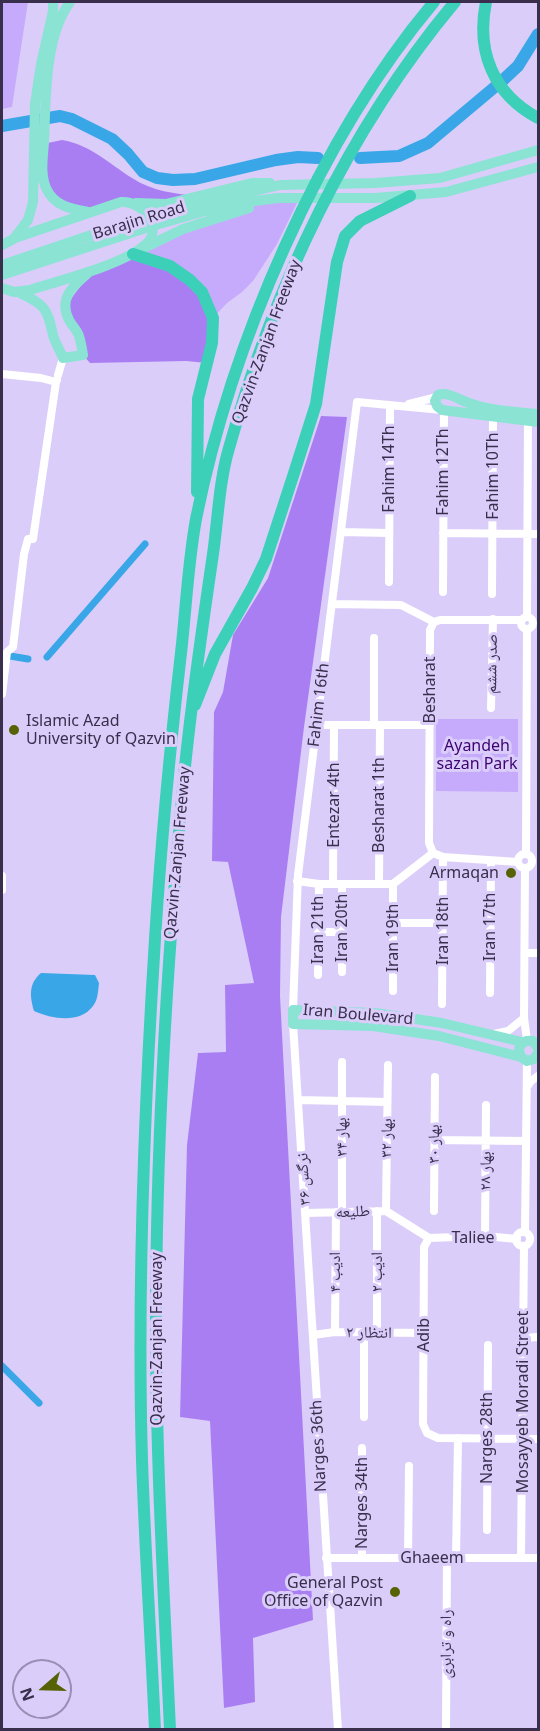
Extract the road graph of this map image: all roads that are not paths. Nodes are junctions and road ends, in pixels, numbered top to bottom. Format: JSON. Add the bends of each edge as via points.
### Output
{"nodes":[{"id":1,"x":53,"y":2,"type":"edge"},
{"id":2,"x":70,"y":2,"type":"edge"},
{"id":3,"x":434,"y":2,"type":"edge"},
{"id":4,"x":455,"y":2,"type":"edge"},
{"id":5,"x":486,"y":2,"type":"edge"},
{"id":6,"x":40,"y":103,"type":"junction"},
{"id":7,"x":538,"y":118,"type":"edge"},
{"id":8,"x":38,"y":142,"type":"junction"},
{"id":9,"x":538,"y":150,"type":"edge"},
{"id":10,"x":538,"y":167,"type":"edge"},
{"id":11,"x":280,"y":185,"type":"junction"},
{"id":12,"x":410,"y":196,"type":"junction"},
{"id":13,"x":278,"y":198,"type":"junction"},
{"id":14,"x":133,"y":202,"type":"junction"},
{"id":15,"x":90,"y":213,"type":"junction"},
{"id":16,"x":15,"y":237,"type":"junction"},
{"id":17,"x":2,"y":245,"type":"edge"},
{"id":18,"x":133,"y":254,"type":"junction"},
{"id":19,"x":2,"y":265,"type":"edge"},
{"id":20,"x":93,"y":269,"type":"junction"},
{"id":21,"x":2,"y":275,"type":"edge"},
{"id":22,"x":2,"y":291,"type":"edge"},
{"id":23,"x":16,"y":292,"type":"junction"},
{"id":24,"x":63,"y":358,"type":"junction"},
{"id":25,"x":2,"y":375,"type":"edge"},
{"id":26,"x":57,"y":379,"type":"junction"},
{"id":27,"x":437,"y":397,"type":"junction"},
{"id":28,"x":390,"y":405,"type":"junction"},
{"id":29,"x":400,"y":406,"type":"junction"},
{"id":30,"x":443,"y":410,"type":"junction"},
{"id":31,"x":494,"y":418,"type":"junction"},
{"id":32,"x":533,"y":418,"type":"edge"},
{"id":33,"x":195,"y":523,"type":"junction"},
{"id":34,"x":341,"y":532,"type":"junction"},
{"id":35,"x":389,"y":533,"type":"junction"},
{"id":36,"x":443,"y":533,"type":"junction"},
{"id":37,"x":493,"y":534,"type":"junction"},
{"id":38,"x":527,"y":534,"type":"junction"},
{"id":39,"x":538,"y":534,"type":"edge"},
{"id":40,"x":388,"y":582,"type":"dead end"},
{"id":41,"x":443,"y":592,"type":"dead end"},
{"id":42,"x":492,"y":594,"type":"dead end"},
{"id":43,"x":332,"y":604,"type":"junction"},
{"id":44,"x":493,"y":619,"type":"junction"},
{"id":45,"x":530,"y":619,"type":"edge"},
{"id":46,"x":434,"y":621,"type":"junction"},
{"id":47,"x":374,"y":638,"type":"dead end"},
{"id":48,"x":2,"y":645,"type":"edge"},
{"id":49,"x":13,"y":647,"type":"junction"},
{"id":50,"x":2,"y":694,"type":"edge"},
{"id":51,"x":491,"y":708,"type":"dead end"},
{"id":52,"x":190,"y":717,"type":"junction"},
{"id":53,"x":317,"y":724,"type":"junction"},
{"id":54,"x":334,"y":725,"type":"junction"},
{"id":55,"x":377,"y":725,"type":"junction"},
{"id":56,"x":430,"y":726,"type":"junction"},
{"id":57,"x":433,"y":853,"type":"junction"},
{"id":58,"x":443,"y":857,"type":"junction"},
{"id":59,"x":532,"y":859,"type":"edge"},
{"id":60,"x":491,"y":861,"type":"junction"},
{"id":61,"x":522,"y":865,"type":"junction"},
{"id":62,"x":2,"y":876,"type":"edge"},
{"id":63,"x":297,"y":881,"type":"junction"},
{"id":64,"x":318,"y":884,"type":"junction"},
{"id":65,"x":338,"y":884,"type":"junction"},
{"id":66,"x":379,"y":884,"type":"junction"},
{"id":67,"x":393,"y":884,"type":"junction"},
{"id":68,"x":2,"y":890,"type":"edge"},
{"id":69,"x":393,"y":923,"type":"junction"},
{"id":70,"x":443,"y":923,"type":"junction"},
{"id":71,"x":318,"y":932,"type":"junction"},
{"id":72,"x":342,"y":932,"type":"junction"},
{"id":73,"x":525,"y":953,"type":"junction"},
{"id":74,"x":538,"y":953,"type":"edge"},
{"id":75,"x":342,"y":972,"type":"dead end"},
{"id":76,"x":318,"y":975,"type":"dead end"},
{"id":77,"x":393,"y":991,"type":"dead end"},
{"id":78,"x":490,"y":993,"type":"dead end"},
{"id":79,"x":442,"y":1004,"type":"dead end"},
{"id":80,"x":293,"y":1010,"type":"junction"},
{"id":81,"x":524,"y":1018,"type":"junction"},
{"id":82,"x":293,"y":1024,"type":"junction"},
{"id":83,"x":488,"y":1035,"type":"junction"},
{"id":84,"x":524,"y":1041,"type":"junction"},
{"id":85,"x":538,"y":1048,"type":"edge"},
{"id":86,"x":531,"y":1059,"type":"edge"},
{"id":87,"x":342,"y":1062,"type":"dead end"},
{"id":88,"x":388,"y":1065,"type":"dead end"},
{"id":89,"x":538,"y":1076,"type":"edge"},
{"id":90,"x":435,"y":1077,"type":"dead end"},
{"id":91,"x":526,"y":1088,"type":"junction"},
{"id":92,"x":299,"y":1100,"type":"junction"},
{"id":93,"x":342,"y":1101,"type":"junction"},
{"id":94,"x":387,"y":1101,"type":"junction"},
{"id":95,"x":486,"y":1105,"type":"dead end"},
{"id":96,"x":434,"y":1140,"type":"junction"},
{"id":97,"x":486,"y":1140,"type":"junction"},
{"id":98,"x":526,"y":1141,"type":"junction"},
{"id":99,"x":382,"y":1211,"type":"junction"},
{"id":100,"x":434,"y":1211,"type":"dead end"},
{"id":101,"x":339,"y":1212,"type":"junction"},
{"id":102,"x":306,"y":1213,"type":"junction"},
{"id":103,"x":485,"y":1236,"type":"junction"},
{"id":104,"x":531,"y":1236,"type":"edge"},
{"id":105,"x":429,"y":1238,"type":"junction"},
{"id":106,"x":516,"y":1239,"type":"junction"},
{"id":107,"x":524,"y":1246,"type":"junction"},
{"id":108,"x":335,"y":1332,"type":"junction"},
{"id":109,"x":364,"y":1333,"type":"junction"},
{"id":110,"x":377,"y":1333,"type":"junction"},
{"id":111,"x":424,"y":1333,"type":"junction"},
{"id":112,"x":313,"y":1335,"type":"junction"},
{"id":113,"x":538,"y":1337,"type":"edge"},
{"id":114,"x":523,"y":1338,"type":"junction"},
{"id":115,"x":488,"y":1345,"type":"dead end"},
{"id":116,"x":364,"y":1417,"type":"dead end"},
{"id":117,"x":458,"y":1438,"type":"junction"},
{"id":118,"x":487,"y":1438,"type":"junction"},
{"id":119,"x":522,"y":1439,"type":"junction"},
{"id":120,"x":538,"y":1439,"type":"edge"},
{"id":121,"x":362,"y":1449,"type":"dead end"},
{"id":122,"x":409,"y":1466,"type":"dead end"},
{"id":123,"x":487,"y":1530,"type":"dead end"},
{"id":124,"x":326,"y":1558,"type":"junction"},
{"id":125,"x":362,"y":1558,"type":"junction"},
{"id":126,"x":408,"y":1558,"type":"junction"},
{"id":127,"x":451,"y":1558,"type":"junction"},
{"id":128,"x":521,"y":1558,"type":"junction"},
{"id":129,"x":538,"y":1558,"type":"edge"},
{"id":130,"x":155,"y":1730,"type":"edge"},
{"id":131,"x":170,"y":1730,"type":"edge"},
{"id":132,"x":338,"y":1730,"type":"edge"},
{"id":133,"x":446,"y":1730,"type":"edge"}],
"edges":[{"from":1,"to":6,"type":"main road","via":[[41,64]]},
{"from":2,"to":6,"type":"main road","via":[[61,20]]},
{"from":3,"to":33,"type":"highway","name":"Qazvin-Zanjan Freeway","via":[[356,113],[322,172],[263,298],[238,365]]},
{"from":4,"to":52,"type":"highway","name":"Qazvin-Zanjan Freeway","via":[[370,121],[320,212],[273,314],[227,454]]},
{"from":5,"to":7,"type":"highway","via":[[483,41],[494,75],[513,99]]},
{"from":6,"to":8,"type":"main road"},
{"from":8,"to":15,"type":"main road","via":[[49,194],[61,205]]},
{"from":8,"to":16,"type":"main road","via":[[33,202],[28,220]]},
{"from":9,"to":11,"type":"main road","name":"Barajin Road","via":[[440,178]]},
{"from":10,"to":12,"type":"main road","name":"Barajin Road","via":[[446,192]]},
{"from":11,"to":14,"type":"main road","name":"Barajin Road","via":[[252,183],[166,204]]},
{"from":11,"to":19,"type":"main road","name":"Barajin Road","via":[[151,215]]},
{"from":12,"to":13,"type":"main road","name":"Barajin Road"},
{"from":12,"to":52,"type":"highway","via":[[360,221],[345,236],[339,250],[316,404],[296,470],[266,559],[214,654]]},
{"from":13,"to":18,"type":"main road","name":"Barajin Road","via":[[183,229]]},
{"from":13,"to":21,"type":"main road","name":"Barajin Road","via":[[205,211]]},
{"from":14,"to":15,"type":"main road","name":"Barajin Road"},
{"from":14,"to":18,"type":"main road","via":[[146,212],[152,232],[148,243]]},
{"from":15,"to":16,"type":"main road","name":"Barajin Road"},
{"from":16,"to":17,"type":"main road"},
{"from":18,"to":20,"type":"main road","name":"Barajin Road"},
{"from":18,"to":33,"type":"highway","via":[[170,266],[190,280],[202,292],[213,318],[212,343],[198,399]]},
{"from":20,"to":23,"type":"main road","name":"Barajin Road"},
{"from":20,"to":24,"type":"main road","via":[[71,287],[66,300],[66,314],[78,335],[83,355]]},
{"from":22,"to":23,"type":"main road","name":"Barajin Road"},
{"from":23,"to":24,"type":"main road","via":[[32,299],[47,313]]},
{"from":24,"to":26,"type":"street"},
{"from":25,"to":26,"type":"street"},
{"from":26,"to":49,"type":"street","via":[[33,540],[28,539],[24,554]]},
{"from":27,"to":29,"type":"street"},
{"from":27,"to":30,"type":"main road","via":[[436,405]]},
{"from":27,"to":32,"type":"main road","via":[[446,394]]},
{"from":28,"to":29,"type":"street"},
{"from":28,"to":34,"type":"street","name":"Fahim 16th","via":[[357,402]]},
{"from":28,"to":35,"type":"street","name":"Fahim 14Th"},
{"from":29,"to":30,"type":"street"},
{"from":30,"to":31,"type":"main road"},
{"from":30,"to":36,"type":"street","name":"Fahim 12Th"},
{"from":31,"to":32,"type":"main road"},
{"from":31,"to":37,"type":"street","name":"Fahim 10Th"},
{"from":32,"to":38,"type":"street"},
{"from":33,"to":130,"type":"highway","name":"Qazvin-Zanjan Freeway","via":[[159,873],[146,1079],[142,1459]]},
{"from":34,"to":35,"type":"street"},
{"from":34,"to":43,"type":"street","name":"Fahim 16th"},
{"from":35,"to":40,"type":"street","name":"Fahim 14Th"},
{"from":36,"to":37,"type":"street"},
{"from":36,"to":41,"type":"street","name":"Fahim 12Th"},
{"from":37,"to":38,"type":"street"},
{"from":37,"to":42,"type":"street","name":"Fahim 10Th"},
{"from":38,"to":39,"type":"street"},
{"from":38,"to":45,"type":"street"},
{"from":43,"to":46,"type":"street","via":[[401,605]]},
{"from":43,"to":53,"type":"street","name":"Fahim 16th"},
{"from":44,"to":45,"type":"street"},
{"from":44,"to":46,"type":"street"},
{"from":44,"to":51,"type":"street","name":"صدر ششم"},
{"from":45,"to":59,"type":"street","via":[[533,625],[527,629]]},
{"from":46,"to":56,"type":"street","name":"Besharat","via":[[430,630]]},
{"from":47,"to":55,"type":"street","name":"Besharat 1th"},
{"from":48,"to":49,"type":"street"},
{"from":49,"to":50,"type":"street","via":[[7,652]]},
{"from":52,"to":131,"type":"highway","name":"Qazvin-Zanjan Freeway","via":[[161,1080],[157,1277],[158,1459]]},
{"from":53,"to":54,"type":"street"},
{"from":53,"to":63,"type":"street","name":"Fahim 16th"},
{"from":54,"to":55,"type":"street"},
{"from":54,"to":65,"type":"street","name":"Entezar 4th"},
{"from":55,"to":56,"type":"street"},
{"from":55,"to":66,"type":"street","name":"Besharat 1th"},
{"from":56,"to":57,"type":"street","name":"Besharat","via":[[429,843]]},
{"from":57,"to":58,"type":"street"},
{"from":57,"to":67,"type":"street"},
{"from":58,"to":60,"type":"street"},
{"from":58,"to":70,"type":"street","name":"Iran 18th"},
{"from":59,"to":61,"type":"street","via":[[530,866]]},
{"from":59,"to":61,"type":"street","via":[[520,856]]},
{"from":60,"to":61,"type":"street"},
{"from":60,"to":78,"type":"street","name":"Iran 17th"},
{"from":61,"to":73,"type":"street"},
{"from":62,"to":68,"type":"street"},
{"from":63,"to":64,"type":"street"},
{"from":63,"to":80,"type":"street","name":"Fahim 16th"},
{"from":64,"to":65,"type":"street"},
{"from":64,"to":71,"type":"street","name":"Iran 21th"},
{"from":65,"to":66,"type":"street"},
{"from":65,"to":72,"type":"street","name":"Iran 20th"},
{"from":66,"to":67,"type":"street"},
{"from":67,"to":69,"type":"street","name":"Iran 19th"},
{"from":69,"to":70,"type":"street"},
{"from":69,"to":77,"type":"street","name":"Iran 19th"},
{"from":70,"to":79,"type":"street","name":"Iran 18th"},
{"from":71,"to":72,"type":"street"},
{"from":71,"to":76,"type":"street","name":"Iran 21th"},
{"from":72,"to":75,"type":"street","name":"Iran 20th"},
{"from":73,"to":74,"type":"street"},
{"from":73,"to":81,"type":"street"},
{"from":80,"to":82,"type":"main road","name":"Iran Boulevard"},
{"from":80,"to":83,"type":"main road","name":"Iran Boulevard","via":[[375,1013]]},
{"from":81,"to":83,"type":"street","via":[[508,1030]]},
{"from":81,"to":84,"type":"street"},
{"from":82,"to":86,"type":"main road","name":"Iran Boulevard","via":[[373,1026],[439,1036]]},
{"from":82,"to":92,"type":"street","name":"نرگس ۳۶"},
{"from":83,"to":84,"type":"main road","name":"Iran Boulevard"},
{"from":84,"to":85,"type":"main road","via":[[533,1041]]},
{"from":84,"to":86,"type":"main road","via":[[518,1050]]},
{"from":86,"to":91,"type":"street"},
{"from":87,"to":93,"type":"street","name":"بهار ۳۴"},
{"from":88,"to":94,"type":"street","name":"بهار ۳۲"},
{"from":89,"to":91,"type":"street"},
{"from":90,"to":96,"type":"street","name":"بهار ۳۰"},
{"from":91,"to":98,"type":"street"},
{"from":92,"to":93,"type":"street"},
{"from":92,"to":102,"type":"street","name":"نرگس ۳۶"},
{"from":93,"to":94,"type":"street"},
{"from":93,"to":101,"type":"street","name":"بهار ۳۴"},
{"from":94,"to":99,"type":"street","name":"بهار ۳۲"},
{"from":95,"to":97,"type":"street","name":"بهار ۲۸"},
{"from":96,"to":97,"type":"street"},
{"from":96,"to":100,"type":"street","name":"بهار ۳۰"},
{"from":97,"to":98,"type":"street"},
{"from":97,"to":103,"type":"street","name":"بهار ۲۸"},
{"from":98,"to":104,"type":"street"},
{"from":99,"to":101,"type":"street","name":"طلیعه"},
{"from":99,"to":105,"type":"street","name":"طلیعه"},
{"from":99,"to":110,"type":"street","name":"ادیب ۲"},
{"from":101,"to":102,"type":"street","name":"طلیعه"},
{"from":101,"to":108,"type":"street","name":"ادیب ۴"},
{"from":102,"to":112,"type":"street","name":"نرگس ۳۶"},
{"from":103,"to":105,"type":"street","name":"Taliee"},
{"from":103,"to":106,"type":"street","name":"Taliee"},
{"from":104,"to":106,"type":"street","via":[[518,1234]]},
{"from":104,"to":107,"type":"street"},
{"from":105,"to":111,"type":"street","name":"Adib","via":[[424,1247]]},
{"from":106,"to":107,"type":"street"},
{"from":107,"to":114,"type":"street","name":"Mosayyeb Moradi Street"},
{"from":108,"to":109,"type":"street","name":"انتظار ۲"},
{"from":108,"to":112,"type":"street","name":"انتظار ۲"},
{"from":109,"to":110,"type":"street","name":"انتظار ۲"},
{"from":109,"to":116,"type":"street"},
{"from":110,"to":111,"type":"street","name":"انتظار ۲"},
{"from":111,"to":117,"type":"street","name":"Adib","via":[[423,1424],[427,1433],[438,1438]]},
{"from":112,"to":124,"type":"street","name":"Narges 36th"},
{"from":113,"to":114,"type":"street"},
{"from":114,"to":119,"type":"street","name":"Mosayyeb Moradi Street"},
{"from":115,"to":118,"type":"street","name":"Narges 28th"},
{"from":117,"to":118,"type":"street"},
{"from":117,"to":127,"type":"street","name":"راه و ترابری"},
{"from":118,"to":119,"type":"street"},
{"from":118,"to":123,"type":"street","name":"Narges 28th"},
{"from":119,"to":120,"type":"street"},
{"from":119,"to":128,"type":"street","name":"Mosayyeb Moradi Street"},
{"from":121,"to":125,"type":"street","name":"Narges 34th"},
{"from":122,"to":126,"type":"street"},
{"from":124,"to":125,"type":"street","name":"Ghaeem"},
{"from":124,"to":132,"type":"street","name":"Narges 36th"},
{"from":125,"to":126,"type":"street","name":"Ghaeem"},
{"from":126,"to":127,"type":"street","name":"Ghaeem"},
{"from":127,"to":128,"type":"street","name":"Ghaeem"},
{"from":127,"to":133,"type":"street","name":"راه و ترابری"},
{"from":128,"to":129,"type":"street","name":"Ghaeem"}]}
